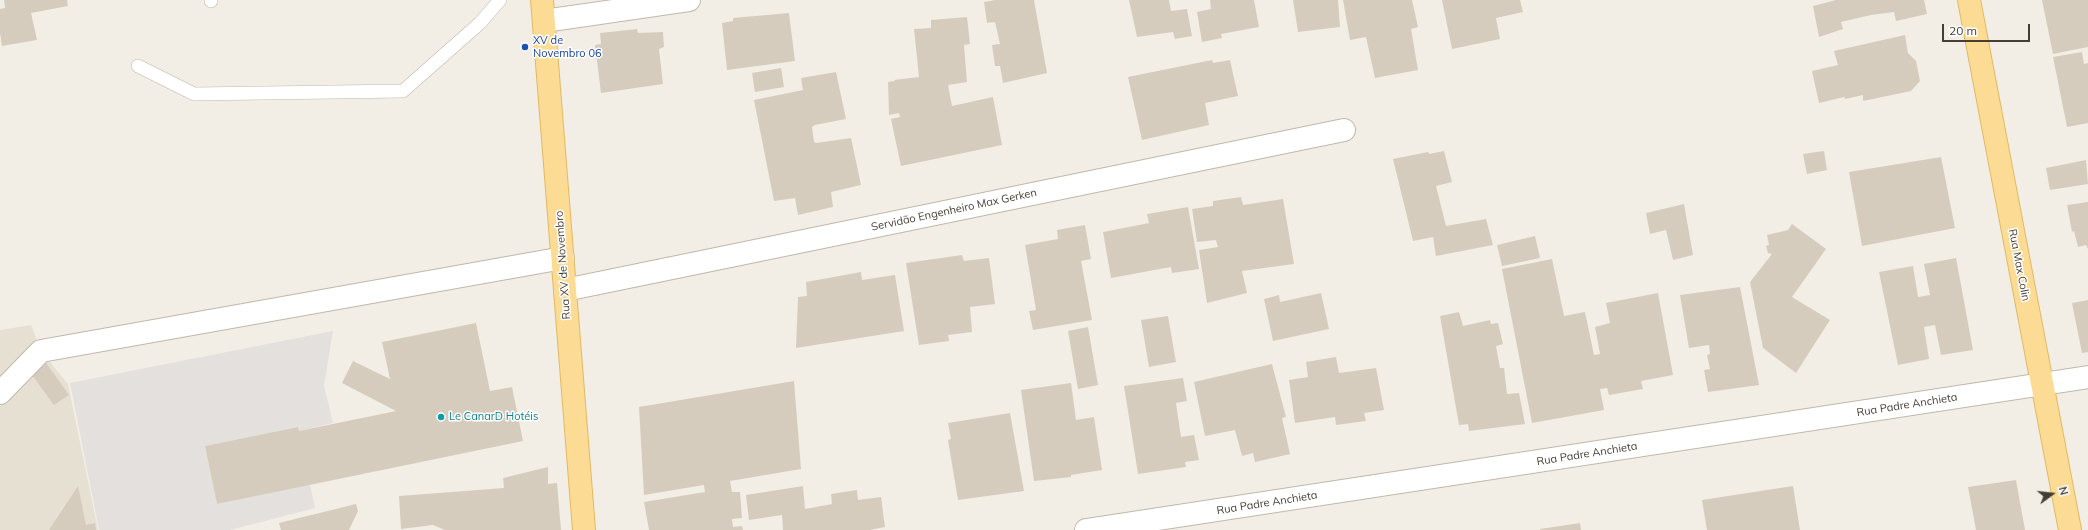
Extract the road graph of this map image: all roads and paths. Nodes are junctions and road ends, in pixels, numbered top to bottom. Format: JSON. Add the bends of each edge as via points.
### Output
{"nodes":[{"id":1,"x":500,"y":0,"type":"edge"},
{"id":2,"x":542,"y":0,"type":"edge"},
{"id":3,"x":689,"y":0,"type":"edge"},
{"id":4,"x":1969,"y":0,"type":"edge"},
{"id":5,"x":544,"y":21,"type":"junction"},
{"id":6,"x":138,"y":66,"type":"dead end"},
{"id":7,"x":1344,"y":130,"type":"dead end"},
{"id":8,"x":563,"y":258,"type":"junction"},
{"id":9,"x":565,"y":290,"type":"junction"},
{"id":10,"x":2088,"y":378,"type":"edge"},
{"id":11,"x":2042,"y":384,"type":"junction"},
{"id":12,"x":0,"y":393,"type":"edge"},
{"id":13,"x":584,"y":530,"type":"edge"},
{"id":14,"x":1086,"y":530,"type":"edge"},
{"id":15,"x":2070,"y":530,"type":"edge"}],
"edges":[{"from":1,"to":6,"type":"lane","via":[[480,22],[403,91],[194,94]]},
{"from":2,"to":5,"type":"main road","name":"Rua XV de Novembro"},
{"from":3,"to":5,"type":"street"},
{"from":4,"to":11,"type":"main road","name":"Rua Max Colin"},
{"from":5,"to":8,"type":"main road","name":"Rua XV de Novembro"},
{"from":7,"to":9,"type":"street","name":"Servidão Engenheiro Max Gerken"},
{"from":8,"to":9,"type":"main road","name":"Rua XV de Novembro"},
{"from":8,"to":12,"type":"street","via":[[41,351]]},
{"from":9,"to":13,"type":"main road","name":"Rua XV de Novembro"},
{"from":10,"to":11,"type":"street","name":"Rua Padre Anchieta"},
{"from":11,"to":14,"type":"street","name":"Rua Padre Anchieta"},
{"from":11,"to":15,"type":"main road","name":"Rua Max Colin"}]}
